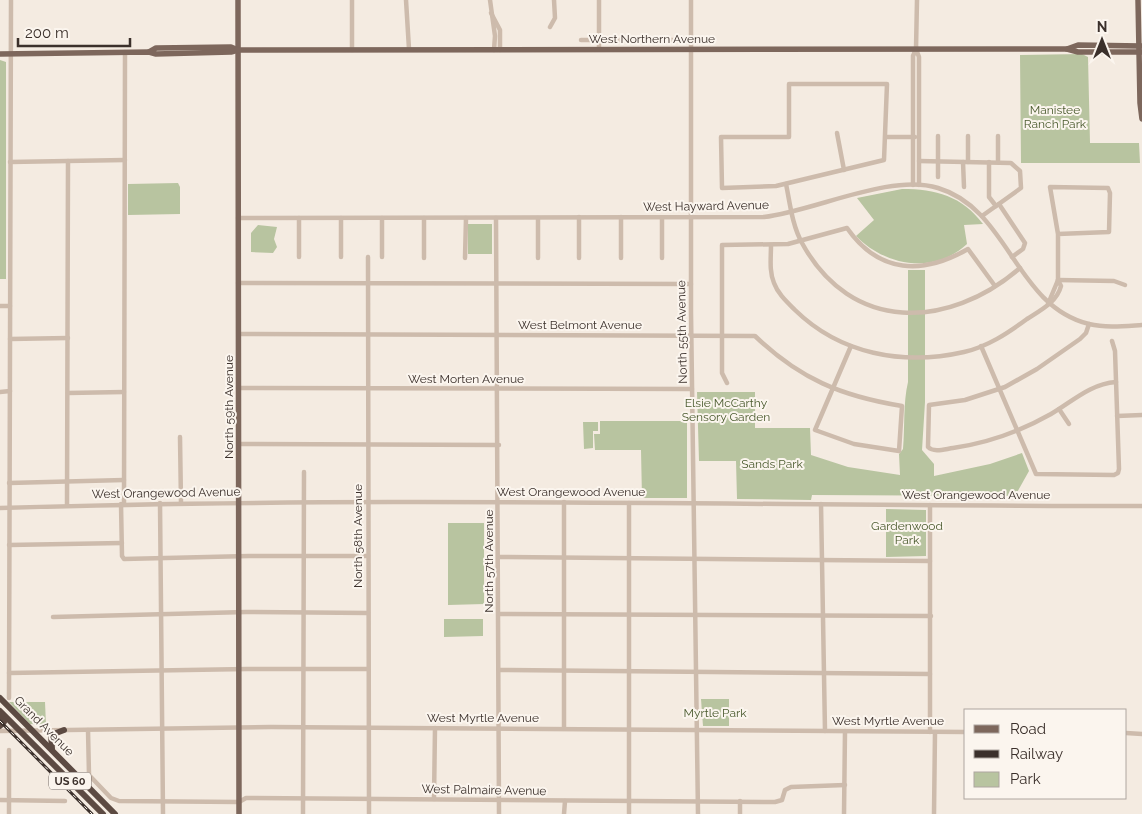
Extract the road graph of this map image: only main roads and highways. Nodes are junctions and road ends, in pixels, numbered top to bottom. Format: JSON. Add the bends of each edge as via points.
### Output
{"nodes":[{"id":1,"x":238,"y":0,"type":"edge"},
{"id":2,"x":1138,"y":0,"type":"edge"},
{"id":3,"x":1140,"y":49,"type":"edge"},
{"id":4,"x":238,"y":50,"type":"junction"},
{"id":5,"x":0,"y":54,"type":"edge"},
{"id":6,"x":1142,"y":119,"type":"edge"},
{"id":7,"x":0,"y":698,"type":"edge"},
{"id":8,"x":0,"y":712,"type":"edge"},
{"id":9,"x":0,"y":726,"type":"edge"},
{"id":10,"x":64,"y":730,"type":"road end"},
{"id":11,"x":53,"y":750,"type":"junction"},
{"id":12,"x":103,"y":814,"type":"edge"},
{"id":13,"x":115,"y":814,"type":"edge"},
{"id":14,"x":239,"y":814,"type":"edge"}],
"edges":[{"from":1,"to":4,"type":"main road","name":"North 59th Avenue"},
{"from":2,"to":3,"type":"main road"},
{"from":3,"to":4,"type":"main road","name":"West Northern Avenue","via":[[1078,45],[1067,49]]},
{"from":3,"to":6,"type":"main road"},
{"from":4,"to":5,"type":"main road","name":"West Northern Avenue","via":[[156,54]]},
{"from":4,"to":14,"type":"main road","name":"North 59th Avenue"},
{"from":7,"to":11,"type":"highway","name":"Grand Avenue","number":"US 60"},
{"from":8,"to":9,"type":"highway","via":[[4,722]]},
{"from":8,"to":12,"type":"highway","name":"Grand Avenue","number":"US 60"},
{"from":10,"to":11,"type":"highway","via":[[51,735]]},
{"from":11,"to":13,"type":"highway","name":"Grand Avenue","number":"US 60"}]}
